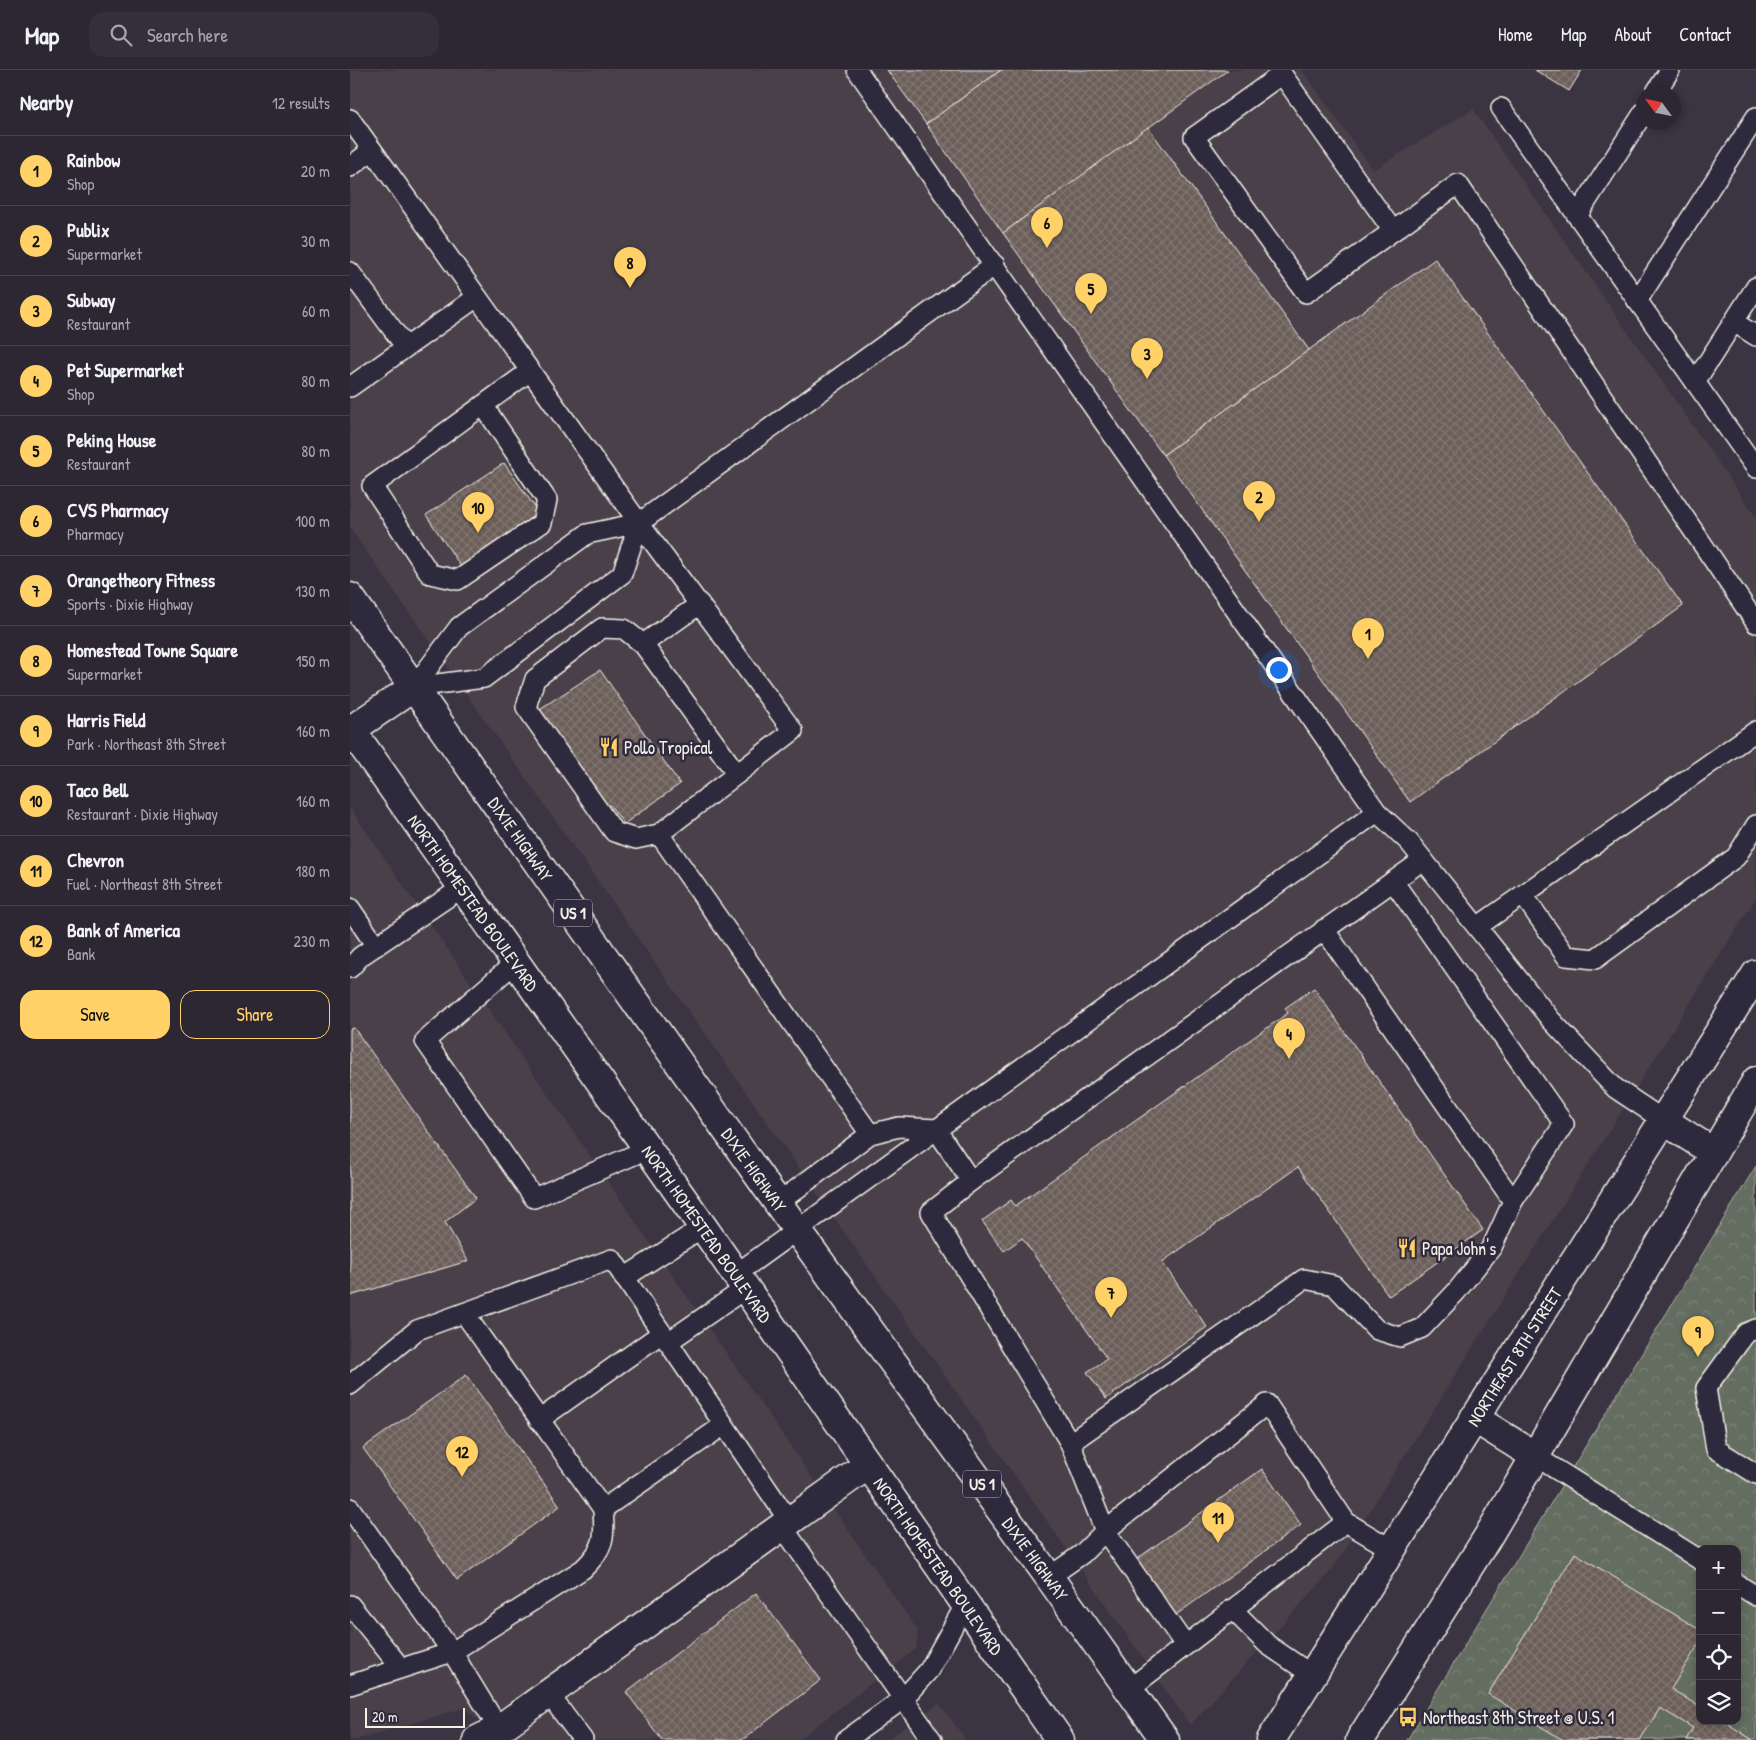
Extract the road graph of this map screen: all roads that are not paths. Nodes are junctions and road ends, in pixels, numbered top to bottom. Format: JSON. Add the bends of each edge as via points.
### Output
{"nodes":[{"id":1,"x":857,"y":70,"type":"edge"},
{"id":2,"x":1670,"y":70,"type":"edge"},
{"id":3,"x":1281,"y":72,"type":"edge"},
{"id":4,"x":1660,"y":85,"type":"edge"},
{"id":5,"x":1501,"y":108,"type":"dead end"},
{"id":6,"x":1756,"y":116,"type":"edge"},
{"id":7,"x":350,"y":119,"type":"edge"},
{"id":8,"x":1636,"y":124,"type":"edge"},
{"id":9,"x":372,"y":150,"type":"junction"},
{"id":10,"x":350,"y":167,"type":"edge"},
{"id":11,"x":1577,"y":216,"type":"junction"},
{"id":12,"x":1393,"y":231,"type":"junction"},
{"id":13,"x":995,"y":265,"type":"junction"},
{"id":14,"x":350,"y":272,"type":"edge"},
{"id":15,"x":1756,"y":287,"type":"edge"},
{"id":16,"x":477,"y":297,"type":"junction"},
{"id":17,"x":1637,"y":301,"type":"junction"},
{"id":18,"x":1734,"y":322,"type":"junction"},
{"id":19,"x":1756,"y":336,"type":"edge"},
{"id":20,"x":405,"y":346,"type":"junction"},
{"id":21,"x":530,"y":371,"type":"junction"},
{"id":22,"x":1695,"y":382,"type":"junction"},
{"id":23,"x":350,"y":387,"type":"edge"},
{"id":24,"x":483,"y":405,"type":"junction"},
{"id":25,"x":1756,"y":468,"type":"edge"},
{"id":26,"x":640,"y":524,"type":"junction"},
{"id":27,"x":350,"y":597,"type":"edge"},
{"id":28,"x":700,"y":604,"type":"junction"},
{"id":29,"x":1756,"y":623,"type":"edge"},
{"id":30,"x":643,"y":644,"type":"junction"},
{"id":31,"x":414,"y":688,"type":"junction"},
{"id":32,"x":350,"y":729,"type":"edge"},
{"id":33,"x":1756,"y":731,"type":"edge"},
{"id":34,"x":737,"y":774,"type":"junction"},
{"id":35,"x":1377,"y":812,"type":"junction"},
{"id":36,"x":1756,"y":825,"type":"edge"},
{"id":37,"x":659,"y":834,"type":"junction"},
{"id":38,"x":1423,"y":860,"type":"junction"},
{"id":39,"x":1393,"y":881,"type":"junction"},
{"id":40,"x":463,"y":887,"type":"junction"},
{"id":41,"x":1523,"y":895,"type":"junction"},
{"id":42,"x":350,"y":908,"type":"edge"},
{"id":43,"x":1477,"y":927,"type":"junction"},
{"id":44,"x":1324,"y":929,"type":"junction"},
{"id":45,"x":376,"y":946,"type":"junction"},
{"id":46,"x":516,"y":962,"type":"junction"},
{"id":47,"x":350,"y":968,"type":"edge"},
{"id":48,"x":1756,"y":974,"type":"edge"},
{"id":49,"x":1756,"y":1081,"type":"edge"},
{"id":50,"x":1663,"y":1120,"type":"junction"},
{"id":51,"x":936,"y":1129,"type":"junction"},
{"id":52,"x":870,"y":1134,"type":"junction"},
{"id":53,"x":648,"y":1149,"type":"junction"},
{"id":54,"x":1713,"y":1152,"type":"junction"},
{"id":55,"x":971,"y":1181,"type":"junction"},
{"id":56,"x":1513,"y":1202,"type":"junction"},
{"id":57,"x":778,"y":1203,"type":"junction"},
{"id":58,"x":704,"y":1227,"type":"junction"},
{"id":59,"x":796,"y":1230,"type":"junction"},
{"id":60,"x":624,"y":1278,"type":"junction"},
{"id":61,"x":741,"y":1281,"type":"junction"},
{"id":62,"x":464,"y":1313,"type":"junction"},
{"id":63,"x":1756,"y":1329,"type":"edge"},
{"id":64,"x":665,"y":1337,"type":"junction"},
{"id":65,"x":350,"y":1385,"type":"edge"},
{"id":66,"x":1474,"y":1418,"type":"junction"},
{"id":67,"x":539,"y":1420,"type":"junction"},
{"id":68,"x":724,"y":1425,"type":"junction"},
{"id":69,"x":1070,"y":1443,"type":"junction"},
{"id":70,"x":1535,"y":1456,"type":"junction"},
{"id":71,"x":868,"y":1465,"type":"junction"},
{"id":72,"x":1756,"y":1474,"type":"edge"},
{"id":73,"x":350,"y":1508,"type":"edge"},
{"id":74,"x":603,"y":1509,"type":"junction"},
{"id":75,"x":1346,"y":1522,"type":"junction"},
{"id":76,"x":785,"y":1524,"type":"junction"},
{"id":77,"x":1105,"y":1532,"type":"junction"},
{"id":78,"x":1391,"y":1549,"type":"junction"},
{"id":79,"x":1696,"y":1557,"type":"edge"},
{"id":80,"x":1049,"y":1577,"type":"junction"},
{"id":81,"x":1741,"y":1587,"type":"edge"},
{"id":82,"x":1756,"y":1596,"type":"edge"},
{"id":83,"x":350,"y":1605,"type":"edge"},
{"id":84,"x":965,"y":1605,"type":"junction"},
{"id":85,"x":1232,"y":1609,"type":"junction"},
{"id":86,"x":1185,"y":1646,"type":"junction"},
{"id":87,"x":452,"y":1652,"type":"junction"},
{"id":88,"x":401,"y":1668,"type":"junction"},
{"id":89,"x":1312,"y":1675,"type":"junction"},
{"id":90,"x":350,"y":1685,"type":"edge"},
{"id":91,"x":1129,"y":1689,"type":"junction"},
{"id":92,"x":548,"y":1693,"type":"junction"},
{"id":93,"x":903,"y":1699,"type":"junction"},
{"id":94,"x":488,"y":1734,"type":"edge"},
{"id":95,"x":861,"y":1734,"type":"edge"},
{"id":96,"x":583,"y":1740,"type":"edge"},
{"id":97,"x":846,"y":1740,"type":"edge"},
{"id":98,"x":932,"y":1740,"type":"edge"},
{"id":99,"x":1060,"y":1740,"type":"edge"},
{"id":100,"x":1165,"y":1740,"type":"edge"},
{"id":101,"x":1271,"y":1740,"type":"edge"},
{"id":102,"x":1360,"y":1740,"type":"edge"}],
"edges":[{"from":1,"to":13,"type":"lane"},
{"from":2,"to":4,"type":"lane"},
{"from":3,"to":12,"type":"lane"},
{"from":3,"to":12,"type":"lane","via":[[1194,137],[1306,293]]},
{"from":5,"to":11,"type":"lane"},
{"from":6,"to":17,"type":"lane"},
{"from":7,"to":9,"type":"lane"},
{"from":8,"to":11,"type":"lane"},
{"from":9,"to":10,"type":"lane"},
{"from":9,"to":16,"type":"lane"},
{"from":11,"to":17,"type":"lane"},
{"from":12,"to":29,"type":"lane","via":[[1458,184]]},
{"from":13,"to":26,"type":"lane"},
{"from":13,"to":35,"type":"lane"},
{"from":14,"to":20,"type":"lane"},
{"from":15,"to":18,"type":"lane"},
{"from":16,"to":20,"type":"lane"},
{"from":16,"to":21,"type":"lane"},
{"from":17,"to":22,"type":"lane"},
{"from":18,"to":19,"type":"lane"},
{"from":18,"to":22,"type":"lane"},
{"from":20,"to":23,"type":"lane"},
{"from":21,"to":24,"type":"lane"},
{"from":21,"to":26,"type":"lane"},
{"from":22,"to":25,"type":"lane"},
{"from":24,"to":24,"type":"lane","via":[[372,486],[430,574],[458,580],[542,523],[548,500]]},
{"from":26,"to":28,"type":"lane"},
{"from":26,"to":31,"type":"lane","via":[[587,534],[458,627]]},
{"from":26,"to":31,"type":"lane","via":[[622,574],[484,678]]},
{"from":27,"to":31,"type":"main road","name":"DIXIE HIGHWAY","number":"US 1"},
{"from":28,"to":30,"type":"lane"},
{"from":28,"to":34,"type":"lane","via":[[793,731]]},
{"from":30,"to":34,"type":"lane"},
{"from":30,"to":37,"type":"lane","via":[[624,628],[602,628],[535,679],[526,707],[614,832],[636,839]]},
{"from":31,"to":32,"type":"main road"},
{"from":31,"to":57,"type":"main road","name":"DIXIE HIGHWAY","number":"US 1"},
{"from":32,"to":40,"type":"main road","name":"NORTH HOMESTEAD BOULEVARD"},
{"from":33,"to":41,"type":"lane"},
{"from":34,"to":37,"type":"lane"},
{"from":35,"to":38,"type":"lane"},
{"from":35,"to":51,"type":"lane"},
{"from":36,"to":41,"type":"lane","via":[[1736,857],[1595,960],[1566,956]]},
{"from":37,"to":52,"type":"lane"},
{"from":38,"to":39,"type":"lane"},
{"from":38,"to":43,"type":"lane"},
{"from":39,"to":44,"type":"lane"},
{"from":39,"to":56,"type":"lane","via":[[1564,1124]]},
{"from":40,"to":45,"type":"lane"},
{"from":40,"to":46,"type":"main road","name":"NORTH HOMESTEAD BOULEVARD"},
{"from":41,"to":43,"type":"lane"},
{"from":42,"to":45,"type":"lane"},
{"from":43,"to":50,"type":"lane","via":[[1551,1020],[1615,1088]]},
{"from":44,"to":55,"type":"lane"},
{"from":44,"to":56,"type":"lane"},
{"from":45,"to":47,"type":"lane","via":[[360,956]]},
{"from":46,"to":53,"type":"main road","name":"NORTH HOMESTEAD BOULEVARD"},
{"from":46,"to":53,"type":"lane","via":[[425,1041],[534,1198]]},
{"from":48,"to":50,"type":"main road","name":"NORTHEAST 8TH STREET"},
{"from":49,"to":54,"type":"main road"},
{"from":50,"to":54,"type":"main road"},
{"from":50,"to":66,"type":"main road","name":"NORTHEAST 8TH STREET"},
{"from":51,"to":52,"type":"lane","via":[[899,1127]]},
{"from":51,"to":55,"type":"lane"},
{"from":51,"to":59,"type":"lane"},
{"from":52,"to":57,"type":"lane"},
{"from":53,"to":58,"type":"main road","name":"NORTH HOMESTEAD BOULEVARD"},
{"from":54,"to":70,"type":"main road"},
{"from":55,"to":69,"type":"lane","via":[[931,1212]]},
{"from":56,"to":69,"type":"lane","via":[[1492,1247],[1422,1328],[1400,1337],[1377,1330],[1334,1285],[1304,1279]]},
{"from":57,"to":59,"type":"main road","name":"DIXIE HIGHWAY","number":"US 1"},
{"from":58,"to":60,"type":"lane"},
{"from":58,"to":61,"type":"main road","name":"NORTH HOMESTEAD BOULEVARD"},
{"from":59,"to":61,"type":"lane"},
{"from":59,"to":80,"type":"main road","name":"DIXIE HIGHWAY","number":"US 1"},
{"from":60,"to":62,"type":"lane","via":[[612,1259]]},
{"from":60,"to":64,"type":"lane"},
{"from":61,"to":64,"type":"lane"},
{"from":61,"to":71,"type":"main road","name":"NORTH HOMESTEAD BOULEVARD"},
{"from":62,"to":65,"type":"lane","via":[[417,1330]]},
{"from":62,"to":67,"type":"lane"},
{"from":63,"to":72,"type":"lane","via":[[1746,1333],[1706,1388],[1716,1449]]},
{"from":64,"to":67,"type":"lane"},
{"from":64,"to":68,"type":"lane"},
{"from":66,"to":70,"type":"main road"},
{"from":66,"to":78,"type":"main road","name":"NORTHEAST 8TH STREET"},
{"from":67,"to":74,"type":"lane"},
{"from":68,"to":74,"type":"lane"},
{"from":68,"to":76,"type":"lane"},
{"from":69,"to":77,"type":"lane"},
{"from":70,"to":79,"type":"lane"},
{"from":70,"to":102,"type":"main road"},
{"from":71,"to":76,"type":"main road"},
{"from":71,"to":84,"type":"main road","name":"NORTH HOMESTEAD BOULEVARD"},
{"from":73,"to":87,"type":"lane"},
{"from":74,"to":87,"type":"lane","via":[[605,1538],[595,1558],[583,1569]]},
{"from":75,"to":77,"type":"lane","via":[[1267,1404]]},
{"from":75,"to":78,"type":"lane"},
{"from":75,"to":85,"type":"lane"},
{"from":76,"to":92,"type":"main road"},
{"from":76,"to":93,"type":"lane"},
{"from":77,"to":80,"type":"lane","via":[[1082,1554]]},
{"from":77,"to":86,"type":"lane"},
{"from":78,"to":89,"type":"main road","name":"NORTHEAST 8TH STREET"},
{"from":80,"to":91,"type":"main road","name":"DIXIE HIGHWAY","number":"US 1"},
{"from":81,"to":82,"type":"lane"},
{"from":83,"to":88,"type":"lane"},
{"from":84,"to":93,"type":"lane","via":[[929,1670]]},
{"from":84,"to":99,"type":"main road","name":"NORTH HOMESTEAD BOULEVARD"},
{"from":85,"to":86,"type":"lane"},
{"from":85,"to":89,"type":"lane","via":[[1268,1645]]},
{"from":86,"to":91,"type":"lane"},
{"from":87,"to":88,"type":"lane"},
{"from":87,"to":94,"type":"lane"},
{"from":88,"to":90,"type":"lane"},
{"from":89,"to":101,"type":"main road","name":"NORTHEAST 8TH STREET"},
{"from":91,"to":100,"type":"main road","name":"DIXIE HIGHWAY","number":"US 1"},
{"from":92,"to":94,"type":"main road"},
{"from":92,"to":96,"type":"lane"},
{"from":93,"to":95,"type":"lane"},
{"from":93,"to":98,"type":"lane"},
{"from":95,"to":97,"type":"lane"}]}
